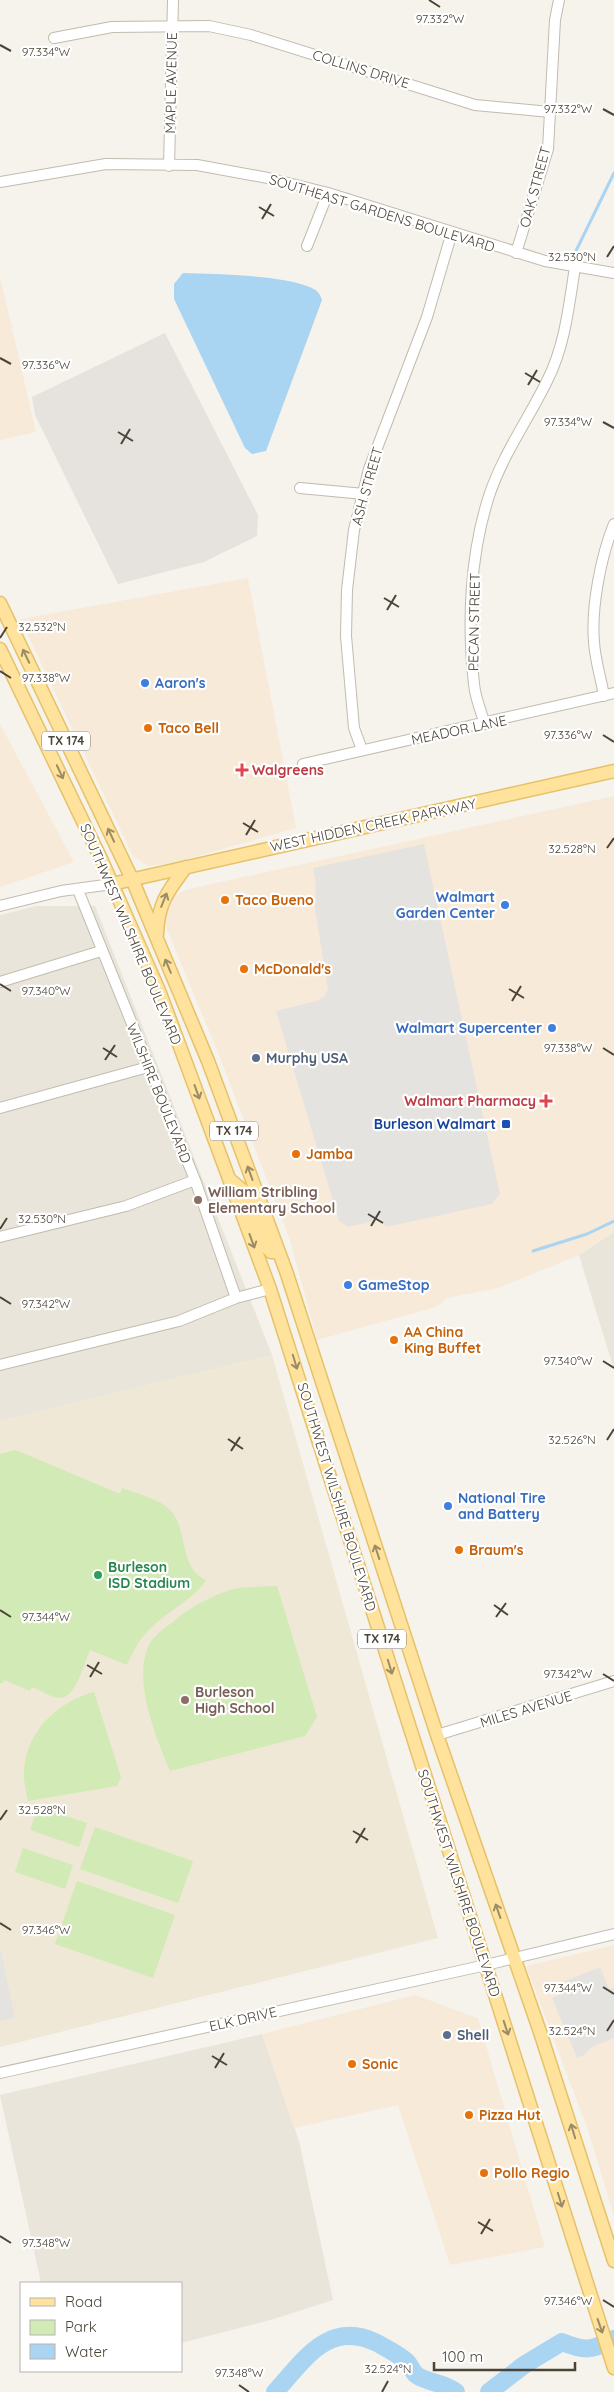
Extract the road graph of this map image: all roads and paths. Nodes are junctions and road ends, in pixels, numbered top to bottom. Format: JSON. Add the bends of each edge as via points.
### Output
{"nodes":[{"id":1,"x":173,"y":0,"type":"edge"},
{"id":2,"x":559,"y":0,"type":"edge"},
{"id":3,"x":173,"y":25,"type":"junction"},
{"id":4,"x":54,"y":38,"type":"dead end"},
{"id":5,"x":550,"y":112,"type":"junction"},
{"id":6,"x":169,"y":166,"type":"junction"},
{"id":7,"x":0,"y":182,"type":"edge"},
{"id":8,"x":328,"y":193,"type":"junction"},
{"id":9,"x":452,"y":232,"type":"junction"},
{"id":10,"x":307,"y":246,"type":"dead end"},
{"id":11,"x":516,"y":253,"type":"junction"},
{"id":12,"x":575,"y":267,"type":"junction"},
{"id":13,"x":614,"y":272,"type":"edge"},
{"id":14,"x":300,"y":488,"type":"dead end"},
{"id":15,"x":364,"y":494,"type":"junction"},
{"id":16,"x":614,"y":524,"type":"edge"},
{"id":17,"x":0,"y":602,"type":"edge"},
{"id":18,"x":0,"y":649,"type":"edge"},
{"id":19,"x":609,"y":695,"type":"edge"},
{"id":20,"x":485,"y":724,"type":"junction"},
{"id":21,"x":362,"y":750,"type":"junction"},
{"id":22,"x":303,"y":764,"type":"dead end"},
{"id":23,"x":614,"y":771,"type":"edge"},
{"id":24,"x":186,"y":867,"type":"junction"},
{"id":25,"x":132,"y":879,"type":"junction"},
{"id":26,"x":112,"y":884,"type":"junction"},
{"id":27,"x":78,"y":890,"type":"junction"},
{"id":28,"x":0,"y":906,"type":"edge"},
{"id":29,"x":157,"y":939,"type":"junction"},
{"id":30,"x":102,"y":952,"type":"junction"},
{"id":31,"x":0,"y":982,"type":"edge"},
{"id":32,"x":148,"y":1067,"type":"junction"},
{"id":33,"x":0,"y":1108,"type":"edge"},
{"id":34,"x":229,"y":1179,"type":"junction"},
{"id":35,"x":195,"y":1180,"type":"junction"},
{"id":36,"x":0,"y":1237,"type":"edge"},
{"id":37,"x":279,"y":1252,"type":"junction"},
{"id":38,"x":270,"y":1289,"type":"junction"},
{"id":39,"x":236,"y":1298,"type":"junction"},
{"id":40,"x":0,"y":1365,"type":"edge"},
{"id":41,"x":343,"y":1447,"type":"junction"},
{"id":42,"x":324,"y":1454,"type":"junction"},
{"id":43,"x":614,"y":1681,"type":"edge"},
{"id":44,"x":437,"y":1736,"type":"junction"},
{"id":45,"x":614,"y":1934,"type":"edge"},
{"id":46,"x":514,"y":1957,"type":"junction"},
{"id":47,"x":486,"y":1965,"type":"junction"},
{"id":48,"x":0,"y":2073,"type":"edge"},
{"id":49,"x":614,"y":2261,"type":"edge"},
{"id":50,"x":614,"y":2368,"type":"edge"}],
"edges":[{"from":1,"to":3,"type":"street","name":"MAPLE AVENUE"},
{"from":2,"to":5,"type":"street","name":"OAK STREET","via":[[554,20]]},
{"from":3,"to":4,"type":"street","name":"COLLINS DRIVE","via":[[112,27]]},
{"from":3,"to":5,"type":"street","name":"COLLINS DRIVE","via":[[209,26],[251,35],[475,105]]},
{"from":3,"to":6,"type":"street","name":"MAPLE AVENUE"},
{"from":5,"to":11,"type":"street","name":"OAK STREET","via":[[548,149]]},
{"from":6,"to":7,"type":"street","name":"SOUTHEAST GARDENS BOULEVARD","via":[[106,164]]},
{"from":6,"to":8,"type":"street","name":"SOUTHEAST GARDENS BOULEVARD","via":[[197,165],[228,170]]},
{"from":8,"to":9,"type":"street","name":"SOUTHEAST GARDENS BOULEVARD"},
{"from":8,"to":10,"type":"street"},
{"from":9,"to":11,"type":"street","name":"SOUTHEAST GARDENS BOULEVARD"},
{"from":9,"to":15,"type":"street","name":"ASH STREET","via":[[427,317],[369,469]]},
{"from":11,"to":12,"type":"street","name":"SOUTHEAST GARDENS BOULEVARD"},
{"from":12,"to":13,"type":"street","name":"SOUTHEAST GARDENS BOULEVARD"},
{"from":12,"to":20,"type":"street","name":"PECAN STREET","via":[[558,353],[548,380],[508,450],[489,496],[477,542],[471,604],[474,686]]},
{"from":14,"to":15,"type":"street"},
{"from":15,"to":21,"type":"street","name":"ASH STREET","via":[[354,530],[346,636],[354,728]]},
{"from":16,"to":19,"type":"street","via":[[608,537],[599,583],[594,642]]},
{"from":25,"to":17,"type":"main road","name":"SOUTHWEST WILSHIRE BOULEVARD","number":"TX 174","one_way":true},
{"from":18,"to":26,"type":"main road","name":"SOUTHWEST WILSHIRE BOULEVARD","number":"TX 174","one_way":true},
{"from":19,"to":20,"type":"street","name":"MEADOR LANE"},
{"from":20,"to":21,"type":"street","name":"MEADOR LANE"},
{"from":21,"to":22,"type":"street","name":"MEADOR LANE"},
{"from":23,"to":24,"type":"main road","name":"WEST HIDDEN CREEK PARKWAY"},
{"from":24,"to":25,"type":"main road","name":"WEST HIDDEN CREEK PARKWAY"},
{"from":29,"to":24,"type":"main road","one_way":true,"via":[[163,898]]},
{"from":25,"to":26,"type":"main road","name":"WEST HIDDEN CREEK PARKWAY"},
{"from":25,"to":29,"type":"main road","name":"SOUTHWEST WILSHIRE BOULEVARD","number":"TX 174"},
{"from":26,"to":27,"type":"street"},
{"from":26,"to":34,"type":"main road","name":"SOUTHWEST WILSHIRE BOULEVARD","number":"TX 174","one_way":true,"via":[[160,993]]},
{"from":27,"to":28,"type":"street"},
{"from":27,"to":30,"type":"street","name":"WILSHIRE BOULEVARD"},
{"from":37,"to":29,"type":"main road","name":"SOUTHWEST WILSHIRE BOULEVARD","number":"TX 174","one_way":true,"via":[[208,1060]]},
{"from":30,"to":31,"type":"street"},
{"from":30,"to":32,"type":"street","name":"WILSHIRE BOULEVARD"},
{"from":32,"to":33,"type":"street"},
{"from":32,"to":35,"type":"street","name":"WILSHIRE BOULEVARD"},
{"from":34,"to":37,"type":"main road","via":[[246,1193],[265,1246],[271,1252]]},
{"from":34,"to":38,"type":"main road","name":"SOUTHWEST WILSHIRE BOULEVARD","number":"TX 174","one_way":true},
{"from":35,"to":36,"type":"street","via":[[126,1206]]},
{"from":35,"to":39,"type":"street","name":"WILSHIRE BOULEVARD"},
{"from":37,"to":41,"type":"main road","name":"SOUTHWEST WILSHIRE BOULEVARD","number":"TX 174"},
{"from":38,"to":39,"type":"street"},
{"from":38,"to":42,"type":"main road","name":"SOUTHWEST WILSHIRE BOULEVARD","number":"TX 174","one_way":true},
{"from":39,"to":40,"type":"street","via":[[179,1321]]},
{"from":41,"to":42,"type":"main road"},
{"from":44,"to":41,"type":"main road","name":"SOUTHWEST WILSHIRE BOULEVARD","number":"TX 174","one_way":true},
{"from":42,"to":47,"type":"main road","name":"SOUTHWEST WILSHIRE BOULEVARD","number":"TX 174","one_way":true},
{"from":43,"to":44,"type":"street","name":"MILES AVENUE"},
{"from":46,"to":44,"type":"main road","name":"SOUTHWEST WILSHIRE BOULEVARD","number":"TX 174","one_way":true},
{"from":45,"to":46,"type":"street","name":"ELK DRIVE"},
{"from":46,"to":47,"type":"street","name":"ELK DRIVE"},
{"from":49,"to":46,"type":"main road","name":"SOUTHWEST WILSHIRE BOULEVARD","number":"TX 174","one_way":true},
{"from":47,"to":48,"type":"street","name":"ELK DRIVE"},
{"from":47,"to":50,"type":"main road","name":"SOUTHWEST WILSHIRE BOULEVARD","number":"TX 174","one_way":true}]}
